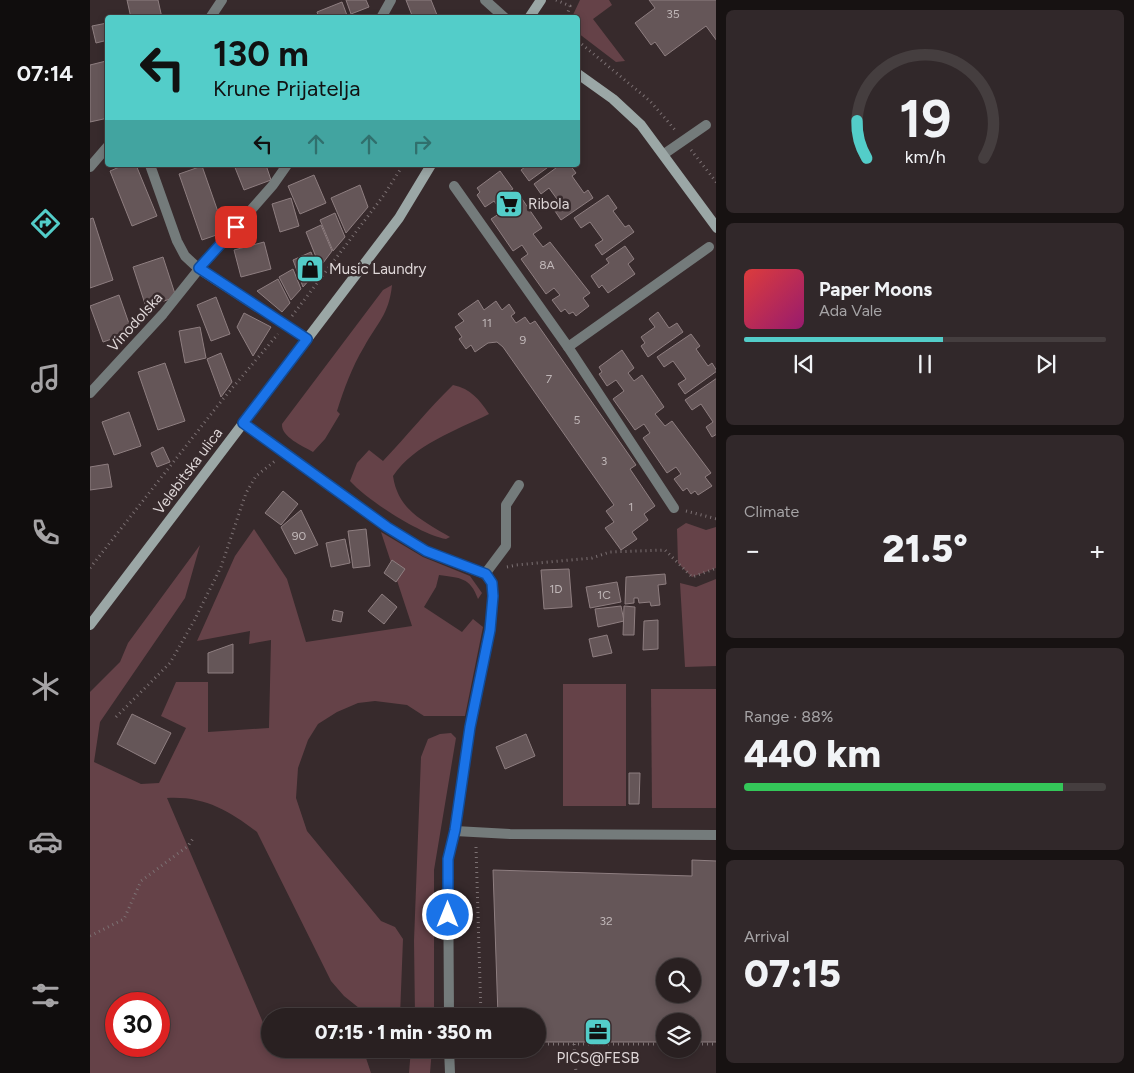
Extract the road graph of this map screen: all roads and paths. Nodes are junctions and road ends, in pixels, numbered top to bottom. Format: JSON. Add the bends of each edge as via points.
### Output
{"nodes":[{"id":1,"x":222,"y":0,"type":"edge"},
{"id":2,"x":391,"y":0,"type":"edge"},
{"id":3,"x":485,"y":0,"type":"edge"},
{"id":4,"x":540,"y":0,"type":"edge"},
{"id":5,"x":556,"y":0,"type":"edge"},
{"id":6,"x":212,"y":15,"type":"edge"},
{"id":7,"x":383,"y":15,"type":"edge"},
{"id":8,"x":502,"y":15,"type":"edge"},
{"id":9,"x":531,"y":15,"type":"edge"},
{"id":10,"x":567,"y":15,"type":"edge"},
{"id":11,"x":580,"y":43,"type":"edge"},
{"id":12,"x":580,"y":75,"type":"edge"},
{"id":13,"x":706,"y":125,"type":"dead end"},
{"id":14,"x":684,"y":140,"type":"junction"},
{"id":15,"x":105,"y":150,"type":"edge"},
{"id":16,"x":664,"y":154,"type":"junction"},
{"id":17,"x":90,"y":167,"type":"edge"},
{"id":18,"x":151,"y":167,"type":"edge"},
{"id":19,"x":286,"y":167,"type":"edge"},
{"id":20,"x":401,"y":167,"type":"edge"},
{"id":21,"x":430,"y":167,"type":"edge"},
{"id":22,"x":716,"y":183,"type":"edge"},
{"id":23,"x":454,"y":186,"type":"dead end"},
{"id":24,"x":716,"y":228,"type":"edge"},
{"id":25,"x":709,"y":247,"type":"dead end"},
{"id":26,"x":199,"y":268,"type":"junction"},
{"id":27,"x":286,"y":324,"type":"junction"},
{"id":28,"x":307,"y":339,"type":"junction"},
{"id":29,"x":568,"y":347,"type":"junction"},
{"id":30,"x":90,"y":393,"type":"edge"},
{"id":31,"x":243,"y":423,"type":"junction"},
{"id":32,"x":283,"y":466,"type":"dead end"},
{"id":33,"x":519,"y":485,"type":"dead end"},
{"id":34,"x":674,"y":508,"type":"joint"},
{"id":35,"x":716,"y":520,"type":"edge"},
{"id":36,"x":90,"y":568,"type":"edge"},
{"id":37,"x":716,"y":568,"type":"edge"},
{"id":38,"x":486,"y":574,"type":"junction"},
{"id":39,"x":90,"y":624,"type":"edge"},
{"id":40,"x":116,"y":717,"type":"dead end"},
{"id":41,"x":455,"y":830,"type":"junction"},
{"id":42,"x":716,"y":834,"type":"edge"},
{"id":43,"x":194,"y":837,"type":"dead end"},
{"id":44,"x":476,"y":847,"type":"junction"},
{"id":45,"x":483,"y":847,"type":"dead end"},
{"id":46,"x":467,"y":849,"type":"dead end"},
{"id":47,"x":90,"y":936,"type":"edge"},
{"id":48,"x":449,"y":1008,"type":"edge"},
{"id":49,"x":481,"y":1008,"type":"edge"},
{"id":50,"x":546,"y":1044,"type":"edge"},
{"id":51,"x":574,"y":1044,"type":"junction"},
{"id":52,"x":656,"y":1044,"type":"edge"},
{"id":53,"x":701,"y":1044,"type":"edge"},
{"id":54,"x":716,"y":1044,"type":"edge"},
{"id":55,"x":449,"y":1058,"type":"edge"},
{"id":56,"x":450,"y":1073,"type":"edge"},
{"id":57,"x":576,"y":1073,"type":"edge"}],
"edges":[{"from":1,"to":6,"type":"street"},
{"from":2,"to":7,"type":"street"},
{"from":3,"to":8,"type":"street"},
{"from":4,"to":9,"type":"street"},
{"from":5,"to":10,"type":"path","via":[[570,6]]},
{"from":11,"to":14,"type":"path","via":[[650,101]]},
{"from":12,"to":16,"type":"street","via":[[613,99],[641,125]]},
{"from":13,"to":14,"type":"street"},
{"from":14,"to":16,"type":"street"},
{"from":14,"to":22,"type":"path"},
{"from":15,"to":17,"type":"street"},
{"from":16,"to":24,"type":"street"},
{"from":18,"to":26,"type":"street","via":[[177,241],[185,256]]},
{"from":19,"to":26,"type":"street","name":"Vinodolska"},
{"from":20,"to":27,"type":"path","via":[[384,196]]},
{"from":21,"to":28,"type":"street","name":"Velebitska ulica","via":[[399,218]]},
{"from":23,"to":29,"type":"street"},
{"from":25,"to":29,"type":"street"},
{"from":26,"to":27,"type":"street"},
{"from":26,"to":30,"type":"street","name":"Vinodolska","via":[[163,314]]},
{"from":27,"to":28,"type":"street"},
{"from":27,"to":36,"type":"path"},
{"from":28,"to":31,"type":"street","name":"Velebitska ulica"},
{"from":29,"to":34,"type":"street"},
{"from":31,"to":38,"type":"street","via":[[387,527],[426,551]]},
{"from":31,"to":39,"type":"street","name":"Velebitska ulica"},
{"from":32,"to":40,"type":"path","via":[[276,461],[256,476],[236,519],[221,567],[170,663]]},
{"from":33,"to":38,"type":"street","via":[[506,505],[506,546]]},
{"from":34,"to":35,"type":"path"},
{"from":37,"to":38,"type":"path","via":[[692,577],[665,550],[610,552],[592,558],[516,565]]},
{"from":38,"to":41,"type":"street","via":[[492,583],[493,596],[490,630],[470,727]]},
{"from":41,"to":42,"type":"street","via":[[510,834]]},
{"from":41,"to":48,"type":"street","via":[[448,859]]},
{"from":43,"to":47,"type":"path","via":[[188,846],[141,881],[124,919]]},
{"from":44,"to":45,"type":"path"},
{"from":44,"to":46,"type":"path"},
{"from":44,"to":49,"type":"path"},
{"from":50,"to":51,"type":"path"},
{"from":51,"to":52,"type":"path"},
{"from":51,"to":57,"type":"path"},
{"from":53,"to":54,"type":"path"},
{"from":55,"to":56,"type":"street"}]}
